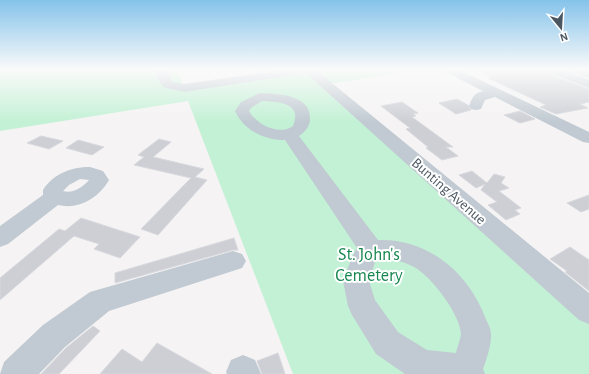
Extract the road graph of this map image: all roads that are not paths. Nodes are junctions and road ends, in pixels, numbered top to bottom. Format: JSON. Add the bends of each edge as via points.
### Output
{"nodes":[{"id":1,"x":254,"y":87,"type":"edge"},
{"id":2,"x":331,"y":87,"type":"edge"},
{"id":3,"x":486,"y":87,"type":"edge"},
{"id":4,"x":497,"y":93,"type":"junction"},
{"id":5,"x":260,"y":97,"type":"junction"},
{"id":6,"x":476,"y":106,"type":"dead end"},
{"id":7,"x":289,"y":134,"type":"junction"},
{"id":8,"x":589,"y":138,"type":"edge"},
{"id":9,"x":55,"y":196,"type":"dead end"},
{"id":10,"x":0,"y":238,"type":"edge"},
{"id":11,"x":372,"y":250,"type":"junction"},
{"id":12,"x":233,"y":261,"type":"dead end"},
{"id":13,"x":589,"y":311,"type":"edge"},
{"id":14,"x":467,"y":372,"type":"edge"},
{"id":15,"x":16,"y":374,"type":"edge"}],
"edges":[{"from":1,"to":5,"type":"street"},
{"from":2,"to":13,"type":"street","name":"Bunting Avenue"},
{"from":3,"to":4,"type":"street"},
{"from":4,"to":6,"type":"street","via":[[479,98]]},
{"from":4,"to":8,"type":"street"},
{"from":5,"to":7,"type":"street","via":[[284,99],[301,108],[304,116],[302,125]]},
{"from":5,"to":7,"type":"street","via":[[246,105],[242,112],[246,121],[272,134]]},
{"from":7,"to":11,"type":"street"},
{"from":9,"to":10,"type":"street"},
{"from":11,"to":14,"type":"street","via":[[395,249],[424,260],[448,281],[466,305],[476,334]]},
{"from":11,"to":14,"type":"street","via":[[364,257],[356,281],[362,306],[387,343],[422,366]]},
{"from":12,"to":15,"type":"street","via":[[100,301],[54,336]]}]}
